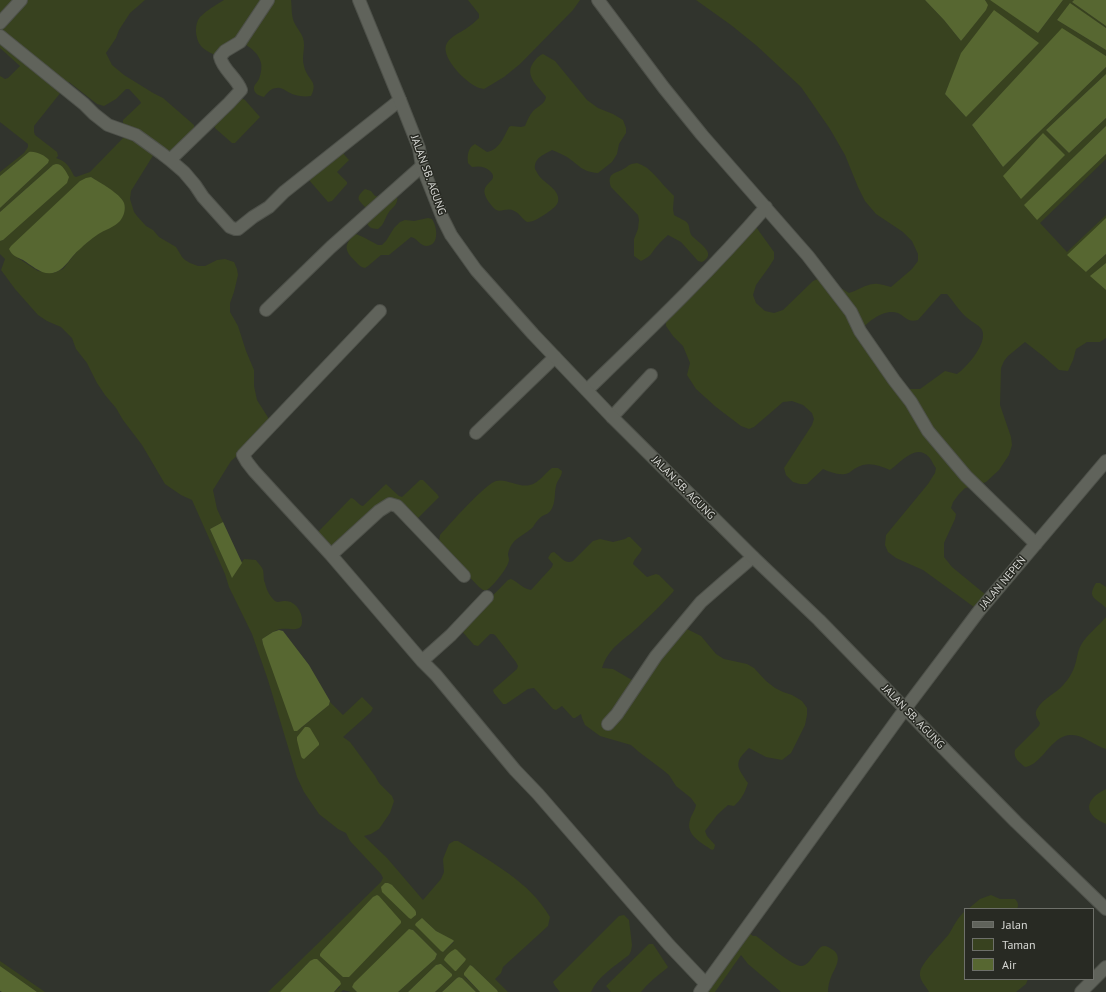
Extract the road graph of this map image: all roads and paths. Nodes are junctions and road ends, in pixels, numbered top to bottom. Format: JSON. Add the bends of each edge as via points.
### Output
{"nodes":[{"id":1,"x":21,"y":0,"type":"edge"},
{"id":2,"x":268,"y":0,"type":"edge"},
{"id":3,"x":359,"y":0,"type":"edge"},
{"id":4,"x":598,"y":0,"type":"edge"},
{"id":5,"x":0,"y":23,"type":"edge"},
{"id":6,"x":0,"y":36,"type":"edge"},
{"id":7,"x":400,"y":100,"type":"junction"},
{"id":8,"x":170,"y":160,"type":"junction"},
{"id":9,"x":422,"y":166,"type":"junction"},
{"id":10,"x":766,"y":208,"type":"junction"},
{"id":11,"x":266,"y":310,"type":"dead end"},
{"id":12,"x":380,"y":311,"type":"dead end"},
{"id":13,"x":555,"y":357,"type":"junction"},
{"id":14,"x":651,"y":375,"type":"dead end"},
{"id":15,"x":587,"y":390,"type":"junction"},
{"id":16,"x":612,"y":417,"type":"junction"},
{"id":17,"x":476,"y":433,"type":"dead end"},
{"id":18,"x":1106,"y":461,"type":"edge"},
{"id":19,"x":1036,"y":544,"type":"junction"},
{"id":20,"x":331,"y":555,"type":"junction"},
{"id":21,"x":753,"y":557,"type":"junction"},
{"id":22,"x":464,"y":576,"type":"dead end"},
{"id":23,"x":487,"y":597,"type":"dead end"},
{"id":24,"x":422,"y":661,"type":"junction"},
{"id":25,"x":905,"y":709,"type":"junction"},
{"id":26,"x":608,"y":724,"type":"dead end"},
{"id":27,"x":1106,"y":909,"type":"edge"},
{"id":28,"x":1106,"y":967,"type":"edge"},
{"id":29,"x":1094,"y":979,"type":"edge"},
{"id":30,"x":1093,"y":980,"type":"edge"},
{"id":31,"x":703,"y":988,"type":"edge"},
{"id":32,"x":1081,"y":992,"type":"edge"}],
"edges":[{"from":1,"to":5,"type":"street"},
{"from":2,"to":8,"type":"street","via":[[240,42],[220,57],[241,90]]},
{"from":3,"to":7,"type":"street","name":"JALAN SB. AGUNG"},
{"from":4,"to":10,"type":"street","via":[[664,88]]},
{"from":6,"to":8,"type":"street","via":[[108,125],[133,134]]},
{"from":7,"to":8,"type":"street","via":[[284,192],[269,207],[238,229],[230,227],[203,198],[184,172]]},
{"from":7,"to":9,"type":"street","name":"JALAN SB. AGUNG","via":[[419,148]]},
{"from":9,"to":11,"type":"street","via":[[331,247]]},
{"from":9,"to":13,"type":"street","name":"JALAN SB. AGUNG","via":[[451,235],[476,270]]},
{"from":10,"to":15,"type":"street","via":[[666,313]]},
{"from":10,"to":19,"type":"street","via":[[808,256],[851,312],[860,331],[911,402],[928,431],[966,476]]},
{"from":12,"to":20,"type":"street","via":[[243,455],[246,462]]},
{"from":13,"to":15,"type":"street","name":"JALAN SB. AGUNG"},
{"from":13,"to":17,"type":"street"},
{"from":14,"to":16,"type":"street"},
{"from":15,"to":16,"type":"street","name":"JALAN SB. AGUNG"},
{"from":16,"to":21,"type":"street","name":"JALAN SB. AGUNG"},
{"from":18,"to":19,"type":"street","name":"JALAN NEPEN"},
{"from":19,"to":25,"type":"street","name":"JALAN NEPEN","via":[[979,611]]},
{"from":20,"to":22,"type":"street","via":[[390,504],[402,510]]},
{"from":20,"to":24,"type":"street"},
{"from":21,"to":25,"type":"street","name":"JALAN SB. AGUNG","via":[[819,620]]},
{"from":21,"to":26,"type":"street","via":[[696,608],[656,656]]},
{"from":23,"to":24,"type":"street"},
{"from":24,"to":31,"type":"street"},
{"from":25,"to":27,"type":"street","name":"JALAN SB. AGUNG"},
{"from":25,"to":31,"type":"street","name":"JALAN NEPEN"},
{"from":28,"to":29,"type":"street"},
{"from":30,"to":32,"type":"street"}]}
